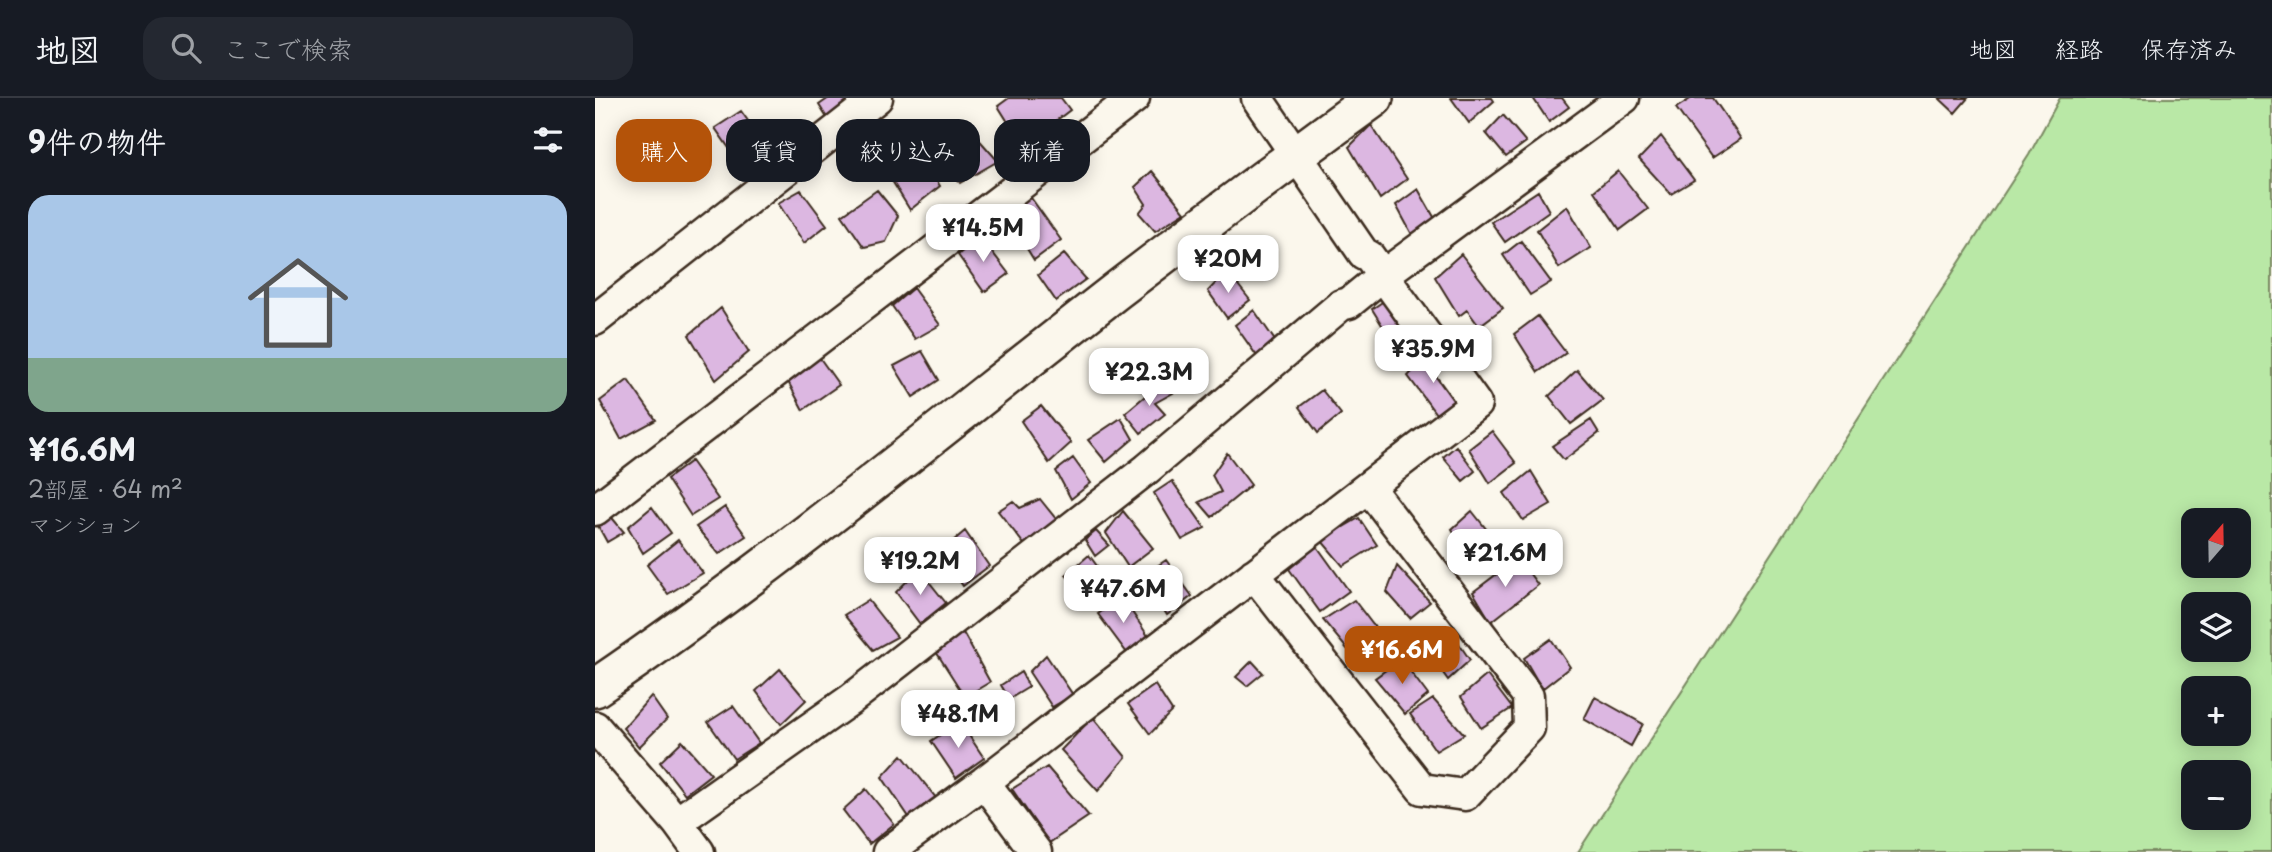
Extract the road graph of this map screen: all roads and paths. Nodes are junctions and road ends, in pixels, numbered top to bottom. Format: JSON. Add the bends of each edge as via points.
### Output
{"nodes":[{"id":1,"x":877,"y":98,"type":"edge"},
{"id":2,"x":1134,"y":98,"type":"edge"},
{"id":3,"x":1257,"y":98,"type":"edge"},
{"id":4,"x":1374,"y":98,"type":"edge"},
{"id":5,"x":1624,"y":98,"type":"edge"},
{"id":6,"x":1296,"y":155,"type":"junction"},
{"id":7,"x":1382,"y":276,"type":"junction"},
{"id":8,"x":595,"y":320,"type":"edge"},
{"id":9,"x":1368,"y":487,"type":"junction"},
{"id":10,"x":595,"y":510,"type":"edge"},
{"id":11,"x":1254,"y":574,"type":"junction"},
{"id":12,"x":595,"y":688,"type":"edge"},
{"id":13,"x":595,"y":727,"type":"edge"},
{"id":14,"x":984,"y":782,"type":"junction"},
{"id":15,"x":677,"y":822,"type":"junction"},
{"id":16,"x":699,"y":852,"type":"edge"},
{"id":17,"x":888,"y":852,"type":"edge"},
{"id":18,"x":1035,"y":852,"type":"edge"}],
"edges":[{"from":1,"to":8,"type":"street"},
{"from":2,"to":10,"type":"street"},
{"from":3,"to":6,"type":"street"},
{"from":4,"to":6,"type":"street"},
{"from":5,"to":7,"type":"street"},
{"from":6,"to":7,"type":"street"},
{"from":6,"to":12,"type":"street","via":[[842,509]]},
{"from":7,"to":9,"type":"street","via":[[1476,404]]},
{"from":7,"to":15,"type":"street","via":[[1147,468],[850,700]]},
{"from":9,"to":11,"type":"street"},
{"from":9,"to":11,"type":"street","via":[[1528,696],[1529,728],[1465,795],[1422,789]]},
{"from":11,"to":14,"type":"street"},
{"from":13,"to":15,"type":"street"},
{"from":14,"to":17,"type":"street"},
{"from":14,"to":18,"type":"street"},
{"from":15,"to":16,"type":"street"}]}
